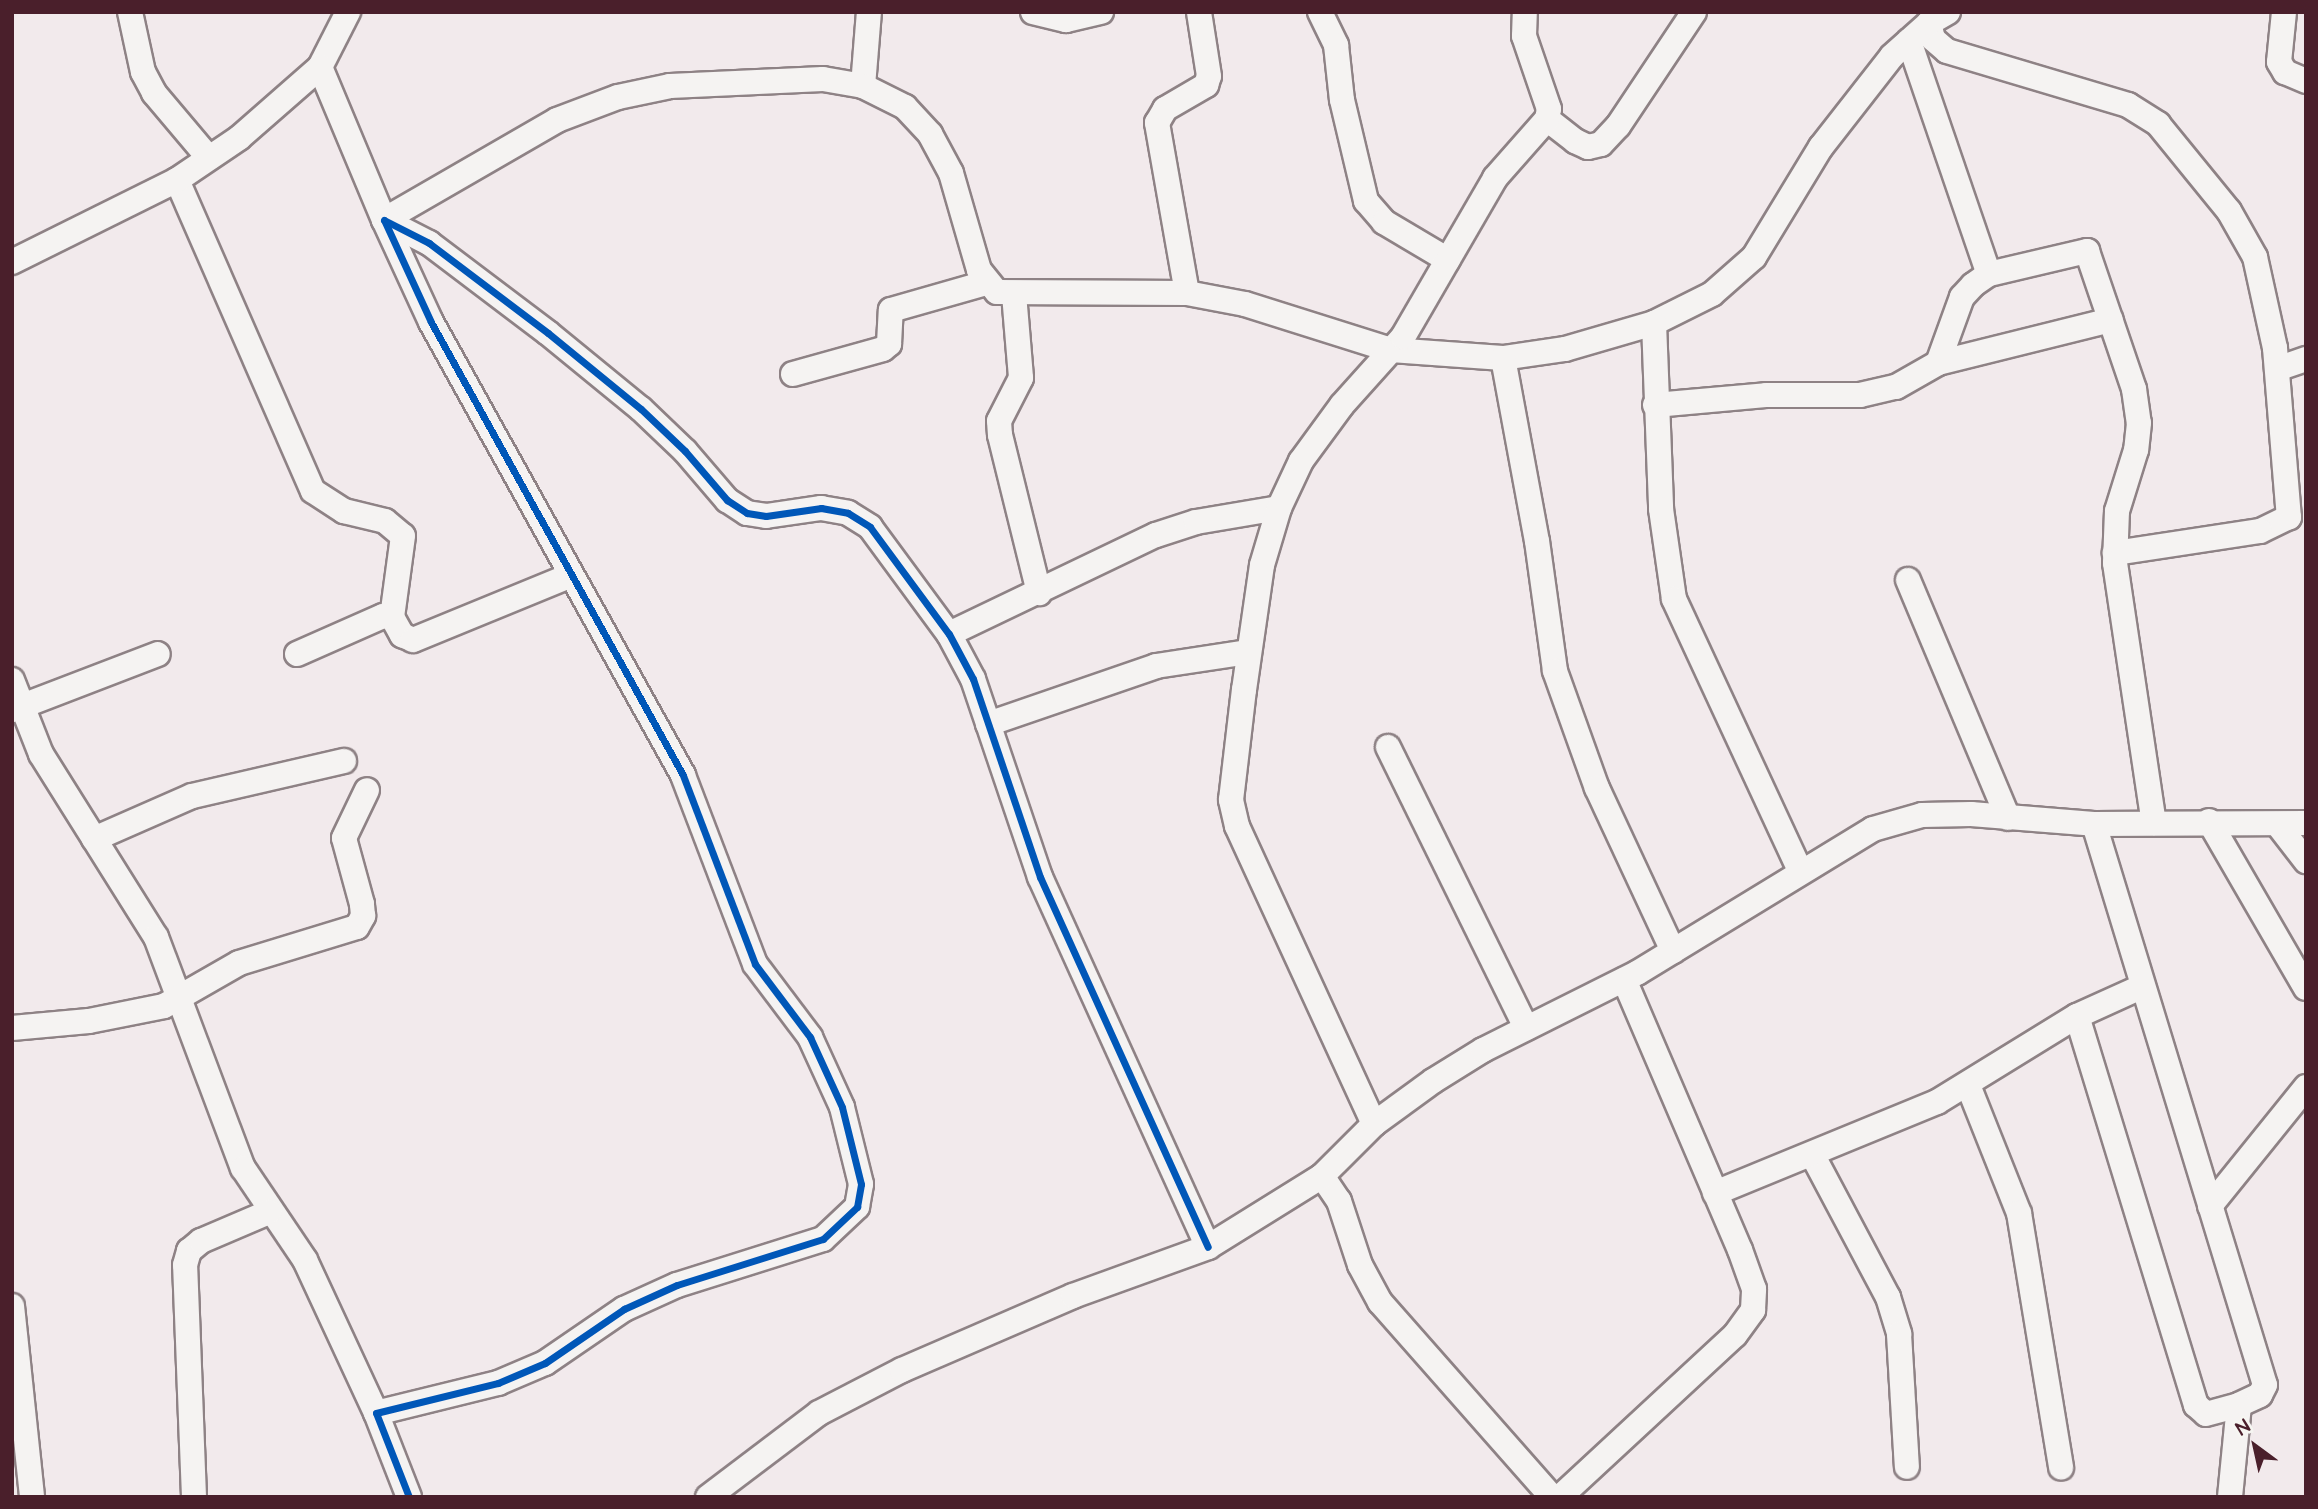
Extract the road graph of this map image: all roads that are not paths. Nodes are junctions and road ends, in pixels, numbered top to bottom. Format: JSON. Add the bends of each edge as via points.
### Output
{"nodes":[{"id":1,"x":130,"y":12,"type":"edge"},
{"id":2,"x":348,"y":12,"type":"edge"},
{"id":3,"x":869,"y":12,"type":"edge"},
{"id":4,"x":1033,"y":12,"type":"edge"},
{"id":5,"x":1101,"y":12,"type":"edge"},
{"id":6,"x":1199,"y":12,"type":"edge"},
{"id":7,"x":1320,"y":12,"type":"edge"},
{"id":8,"x":1525,"y":12,"type":"edge"},
{"id":9,"x":1694,"y":12,"type":"edge"},
{"id":10,"x":2284,"y":12,"type":"edge"},
{"id":11,"x":1939,"y":18,"type":"edge"},
{"id":12,"x":1909,"y":41,"type":"junction"},
{"id":13,"x":320,"y":67,"type":"junction"},
{"id":14,"x":2306,"y":80,"type":"edge"},
{"id":15,"x":863,"y":86,"type":"junction"},
{"id":16,"x":1548,"y":119,"type":"junction"},
{"id":17,"x":209,"y":158,"type":"junction"},
{"id":18,"x":177,"y":180,"type":"junction"},
{"id":19,"x":384,"y":220,"type":"junction"},
{"id":20,"x":1448,"y":260,"type":"junction"},
{"id":21,"x":12,"y":262,"type":"edge"},
{"id":22,"x":1989,"y":274,"type":"junction"},
{"id":23,"x":986,"y":283,"type":"junction"},
{"id":24,"x":1188,"y":293,"type":"junction"},
{"id":25,"x":1014,"y":294,"type":"junction"},
{"id":26,"x":2111,"y":320,"type":"junction"},
{"id":27,"x":1654,"y":323,"type":"junction"},
{"id":28,"x":1391,"y":350,"type":"junction"},
{"id":29,"x":1503,"y":358,"type":"junction"},
{"id":30,"x":2306,"y":359,"type":"edge"},
{"id":31,"x":1938,"y":363,"type":"junction"},
{"id":32,"x":2277,"y":369,"type":"junction"},
{"id":33,"x":793,"y":374,"type":"dead end"},
{"id":34,"x":1655,"y":405,"type":"junction"},
{"id":35,"x":1279,"y":508,"type":"junction"},
{"id":36,"x":2115,"y":553,"type":"junction"},
{"id":37,"x":569,"y":576,"type":"junction"},
{"id":38,"x":1908,"y":580,"type":"dead end"},
{"id":39,"x":1039,"y":593,"type":"junction"},
{"id":40,"x":392,"y":617,"type":"junction"},
{"id":41,"x":949,"y":634,"type":"junction"},
{"id":42,"x":1250,"y":652,"type":"junction"},
{"id":43,"x":158,"y":654,"type":"dead end"},
{"id":44,"x":297,"y":654,"type":"dead end"},
{"id":45,"x":12,"y":680,"type":"edge"},
{"id":46,"x":18,"y":708,"type":"edge"},
{"id":47,"x":988,"y":724,"type":"junction"},
{"id":48,"x":1388,"y":747,"type":"dead end"},
{"id":49,"x":344,"y":761,"type":"dead end"},
{"id":50,"x":367,"y":790,"type":"dead end"},
{"id":51,"x":2008,"y":818,"type":"junction"},
{"id":52,"x":2209,"y":821,"type":"junction"},
{"id":53,"x":2154,"y":823,"type":"junction"},
{"id":54,"x":2306,"y":823,"type":"edge"},
{"id":55,"x":2094,"y":824,"type":"junction"},
{"id":56,"x":2278,"y":825,"type":"junction"},
{"id":57,"x":94,"y":839,"type":"junction"},
{"id":58,"x":2306,"y":861,"type":"edge"},
{"id":59,"x":1800,"y":870,"type":"junction"},
{"id":60,"x":1673,"y":951,"type":"junction"},
{"id":61,"x":1625,"y":979,"type":"junction"},
{"id":62,"x":2141,"y":987,"type":"junction"},
{"id":63,"x":2306,"y":988,"type":"edge"},
{"id":64,"x":182,"y":997,"type":"junction"},
{"id":65,"x":2077,"y":1016,"type":"junction"},
{"id":66,"x":12,"y":1028,"type":"edge"},
{"id":67,"x":1526,"y":1028,"type":"junction"},
{"id":68,"x":1968,"y":1085,"type":"junction"},
{"id":69,"x":2306,"y":1087,"type":"edge"},
{"id":70,"x":1374,"y":1124,"type":"junction"},
{"id":71,"x":1813,"y":1156,"type":"junction"},
{"id":72,"x":1322,"y":1176,"type":"junction"},
{"id":73,"x":1715,"y":1193,"type":"junction"},
{"id":74,"x":2210,"y":1206,"type":"junction"},
{"id":75,"x":269,"y":1212,"type":"junction"},
{"id":76,"x":1208,"y":1247,"type":"junction"},
{"id":77,"x":12,"y":1306,"type":"edge"},
{"id":78,"x":2239,"y":1405,"type":"junction"},
{"id":79,"x":376,"y":1413,"type":"junction"},
{"id":80,"x":1907,"y":1467,"type":"dead end"},
{"id":81,"x":2061,"y":1468,"type":"dead end"},
{"id":82,"x":1548,"y":1496,"type":"edge"},
{"id":83,"x":32,"y":1497,"type":"edge"},
{"id":84,"x":194,"y":1497,"type":"edge"},
{"id":85,"x":409,"y":1497,"type":"edge"},
{"id":86,"x":708,"y":1497,"type":"edge"},
{"id":87,"x":2230,"y":1497,"type":"edge"}],
"edges":[{"from":1,"to":17,"type":"street","via":[[143,72],[153,93]]},
{"from":2,"to":13,"type":"street"},
{"from":3,"to":15,"type":"street"},
{"from":4,"to":5,"type":"street","via":[[1066,20]]},
{"from":6,"to":24,"type":"street","via":[[1209,76],[1206,85],[1165,109],[1157,123]]},
{"from":7,"to":20,"type":"street","via":[[1336,45],[1342,100],[1366,201],[1384,222]]},
{"from":8,"to":16,"type":"street","via":[[1524,36],[1549,109]]},
{"from":9,"to":16,"type":"street","via":[[1618,127],[1601,144],[1588,147],[1575,141]]},
{"from":10,"to":14,"type":"street","via":[[2279,62],[2285,72]]},
{"from":11,"to":12,"type":"street"},
{"from":11,"to":32,"type":"street","via":[[1933,39],[1947,51],[2128,105],[2158,124],[2230,212],[2255,257],[2267,295]]},
{"from":12,"to":22,"type":"street"},
{"from":12,"to":27,"type":"street","via":[[1821,147],[1754,257],[1712,294]]},
{"from":13,"to":17,"type":"street","via":[[289,97]]},
{"from":13,"to":19,"type":"street"},
{"from":15,"to":19,"type":"street","via":[[823,79],[766,78],[670,86],[618,97],[557,120]]},
{"from":15,"to":23,"type":"street","via":[[905,107],[930,134],[951,173]]},
{"from":16,"to":20,"type":"street","via":[[1495,178]]},
{"from":17,"to":18,"type":"street"},
{"from":18,"to":21,"type":"street"},
{"from":18,"to":40,"type":"street","via":[[313,491],[344,511],[386,521],[403,536]]},
{"from":19,"to":37,"type":"street","via":[[425,311]]},
{"from":19,"to":41,"type":"street","via":[[429,243],[548,333],[641,409],[727,499],[747,513],[766,516],[821,508],[848,513],[870,527]]},
{"from":20,"to":28,"type":"street","via":[[1422,309]]},
{"from":22,"to":26,"type":"street","via":[[2087,251]]},
{"from":22,"to":31,"type":"street","via":[[1962,297]]},
{"from":23,"to":25,"type":"street","via":[[997,292]]},
{"from":23,"to":33,"type":"street","via":[[891,310],[889,344],[883,349]]},
{"from":24,"to":25,"type":"street"},
{"from":24,"to":28,"type":"street","via":[[1245,304]]},
{"from":25,"to":39,"type":"street","via":[[1021,378],[999,421],[1000,435]]},
{"from":26,"to":31,"type":"street"},
{"from":26,"to":36,"type":"street","via":[[2134,389],[2139,423],[2136,450],[2117,511]]},
{"from":27,"to":29,"type":"street","via":[[1565,349]]},
{"from":27,"to":34,"type":"street"},
{"from":28,"to":29,"type":"street"},
{"from":28,"to":35,"type":"street","via":[[1301,461]]},
{"from":29,"to":60,"type":"street","via":[[1537,541],[1555,671],[1597,788]]},
{"from":30,"to":32,"type":"street"},
{"from":31,"to":34,"type":"street","via":[[1908,383],[1860,395],[1766,395]]},
{"from":32,"to":36,"type":"street","via":[[2289,517],[2260,531]]},
{"from":34,"to":59,"type":"street","via":[[1665,556],[1674,599]]},
{"from":35,"to":39,"type":"street","via":[[1196,522],[1157,535]]},
{"from":35,"to":42,"type":"street","via":[[1262,565]]},
{"from":36,"to":53,"type":"street"},
{"from":37,"to":40,"type":"street","via":[[414,640],[402,635]]},
{"from":37,"to":79,"type":"street","via":[[645,701],[683,775],[755,964],[810,1037],[823,1065],[856,1154],[861,1184],[857,1207],[823,1239],[677,1285],[624,1308],[533,1368],[498,1383]]},
{"from":38,"to":51,"type":"street"},
{"from":39,"to":41,"type":"street"},
{"from":40,"to":44,"type":"street","via":[[374,619]]},
{"from":41,"to":47,"type":"street","via":[[973,679]]},
{"from":42,"to":47,"type":"street","via":[[1156,666]]},
{"from":42,"to":70,"type":"street","via":[[1231,800],[1237,826]]},
{"from":43,"to":46,"type":"street"},
{"from":45,"to":46,"type":"street"},
{"from":46,"to":57,"type":"street"},
{"from":47,"to":76,"type":"street","via":[[1040,877]]},
{"from":48,"to":67,"type":"street"},
{"from":49,"to":57,"type":"street","via":[[192,796]]},
{"from":50,"to":64,"type":"street","via":[[344,838],[362,904],[363,916],[357,927],[239,963]]},
{"from":51,"to":55,"type":"street"},
{"from":51,"to":59,"type":"street","via":[[1922,815],[1874,829]]},
{"from":52,"to":53,"type":"street"},
{"from":52,"to":56,"type":"street"},
{"from":52,"to":63,"type":"street"},
{"from":53,"to":55,"type":"street"},
{"from":54,"to":56,"type":"street"},
{"from":55,"to":62,"type":"street"},
{"from":56,"to":58,"type":"street"},
{"from":57,"to":64,"type":"street","via":[[156,937]]},
{"from":59,"to":60,"type":"street"},
{"from":60,"to":61,"type":"street"},
{"from":61,"to":67,"type":"street"},
{"from":61,"to":73,"type":"street"},
{"from":62,"to":65,"type":"street"},
{"from":62,"to":74,"type":"street"},
{"from":64,"to":66,"type":"street","via":[[138,1014]]},
{"from":64,"to":75,"type":"street","via":[[220,1113]]},
{"from":65,"to":68,"type":"street"},
{"from":65,"to":78,"type":"street","via":[[2196,1405],[2206,1414]]},
{"from":67,"to":70,"type":"street","via":[[1433,1081]]},
{"from":68,"to":71,"type":"street"},
{"from":68,"to":81,"type":"street","via":[[2019,1213]]},
{"from":69,"to":74,"type":"street"},
{"from":70,"to":72,"type":"street"},
{"from":71,"to":73,"type":"street"},
{"from":71,"to":80,"type":"street","via":[[1882,1285],[1899,1334]]},
{"from":72,"to":76,"type":"street"},
{"from":72,"to":82,"type":"street","via":[[1339,1200],[1360,1265],[1380,1302]]},
{"from":73,"to":82,"type":"street","via":[[1754,1289],[1753,1310],[1735,1335]]},
{"from":74,"to":78,"type":"street","via":[[2265,1385],[2260,1395]]},
{"from":75,"to":79,"type":"street","via":[[305,1260]]},
{"from":75,"to":84,"type":"street","via":[[201,1241],[189,1251],[185,1265]]},
{"from":76,"to":86,"type":"street","via":[[1073,1296],[902,1370],[819,1413]]},
{"from":77,"to":83,"type":"street"},
{"from":78,"to":87,"type":"street"},
{"from":79,"to":85,"type":"street"}]}
